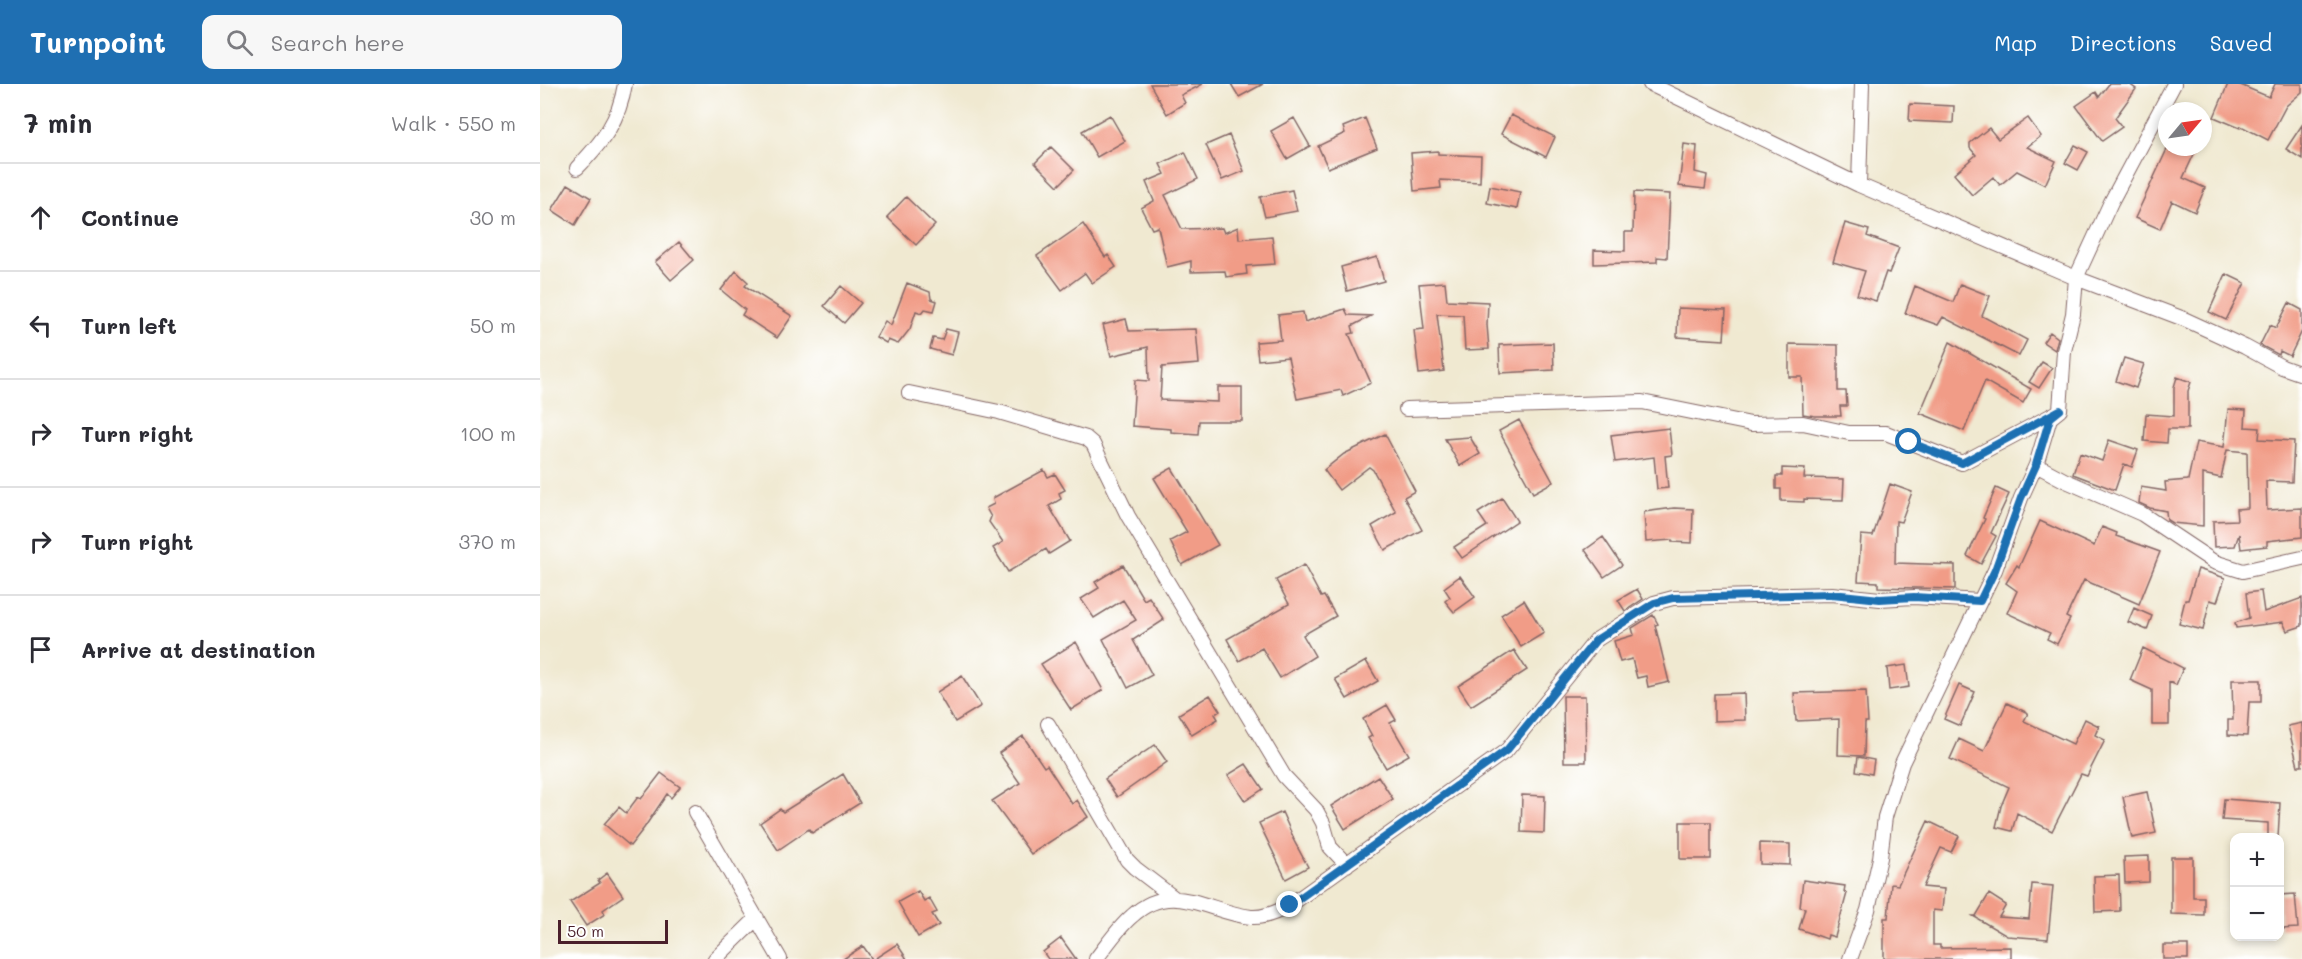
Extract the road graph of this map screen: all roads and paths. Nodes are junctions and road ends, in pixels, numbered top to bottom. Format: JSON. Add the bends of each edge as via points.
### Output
{"nodes":[{"id":1,"x":625,"y":84,"type":"edge"},
{"id":2,"x":1650,"y":84,"type":"edge"},
{"id":3,"x":1862,"y":84,"type":"edge"},
{"id":4,"x":2174,"y":84,"type":"edge"},
{"id":5,"x":577,"y":168,"type":"dead end"},
{"id":6,"x":1859,"y":185,"type":"junction"},
{"id":7,"x":2076,"y":278,"type":"junction"},
{"id":8,"x":2302,"y":374,"type":"edge"},
{"id":9,"x":909,"y":393,"type":"dead end"},
{"id":10,"x":1406,"y":409,"type":"dead end"},
{"id":11,"x":2060,"y":410,"type":"junction"},
{"id":12,"x":2036,"y":465,"type":"junction"},
{"id":13,"x":2302,"y":558,"type":"edge"},
{"id":14,"x":1980,"y":601,"type":"junction"},
{"id":15,"x":1048,"y":724,"type":"dead end"},
{"id":16,"x":695,"y":812,"type":"dead end"},
{"id":17,"x":1347,"y":865,"type":"junction"},
{"id":18,"x":1173,"y":897,"type":"junction"},
{"id":19,"x":757,"y":918,"type":"junction"},
{"id":20,"x":715,"y":959,"type":"edge"},
{"id":21,"x":780,"y":959,"type":"edge"},
{"id":22,"x":1096,"y":959,"type":"edge"},
{"id":23,"x":1850,"y":959,"type":"edge"}],
"edges":[{"from":1,"to":5,"type":"street","via":[[616,120],[599,146]]},
{"from":2,"to":6,"type":"street"},
{"from":3,"to":6,"type":"street"},
{"from":4,"to":7,"type":"street","via":[[2116,192]]},
{"from":6,"to":7,"type":"street"},
{"from":7,"to":8,"type":"street","via":[[2184,319]]},
{"from":7,"to":11,"type":"street","via":[[2064,351]]},
{"from":9,"to":17,"type":"street","via":[[999,412],[1086,438],[1094,444],[1128,516],[1284,776],[1316,810],[1330,847]]},
{"from":10,"to":11,"type":"street","via":[[1642,402],[1752,424],[1803,423],[1849,433],[1886,433],[1962,463]]},
{"from":11,"to":12,"type":"street","via":[[2050,418]]},
{"from":12,"to":13,"type":"street","via":[[2142,514],[2214,562],[2243,571]]},
{"from":12,"to":14,"type":"street"},
{"from":14,"to":17,"type":"street","via":[[1832,594],[1673,598],[1654,603],[1596,640],[1507,750]]},
{"from":14,"to":23,"type":"street","via":[[1902,763],[1885,817],[1868,910]]},
{"from":15,"to":18,"type":"street","via":[[1127,860]]},
{"from":16,"to":19,"type":"street"},
{"from":17,"to":18,"type":"street","via":[[1272,915],[1252,917]]},
{"from":18,"to":22,"type":"street","via":[[1151,903],[1132,915]]},
{"from":19,"to":20,"type":"street"},
{"from":19,"to":21,"type":"street"}]}
